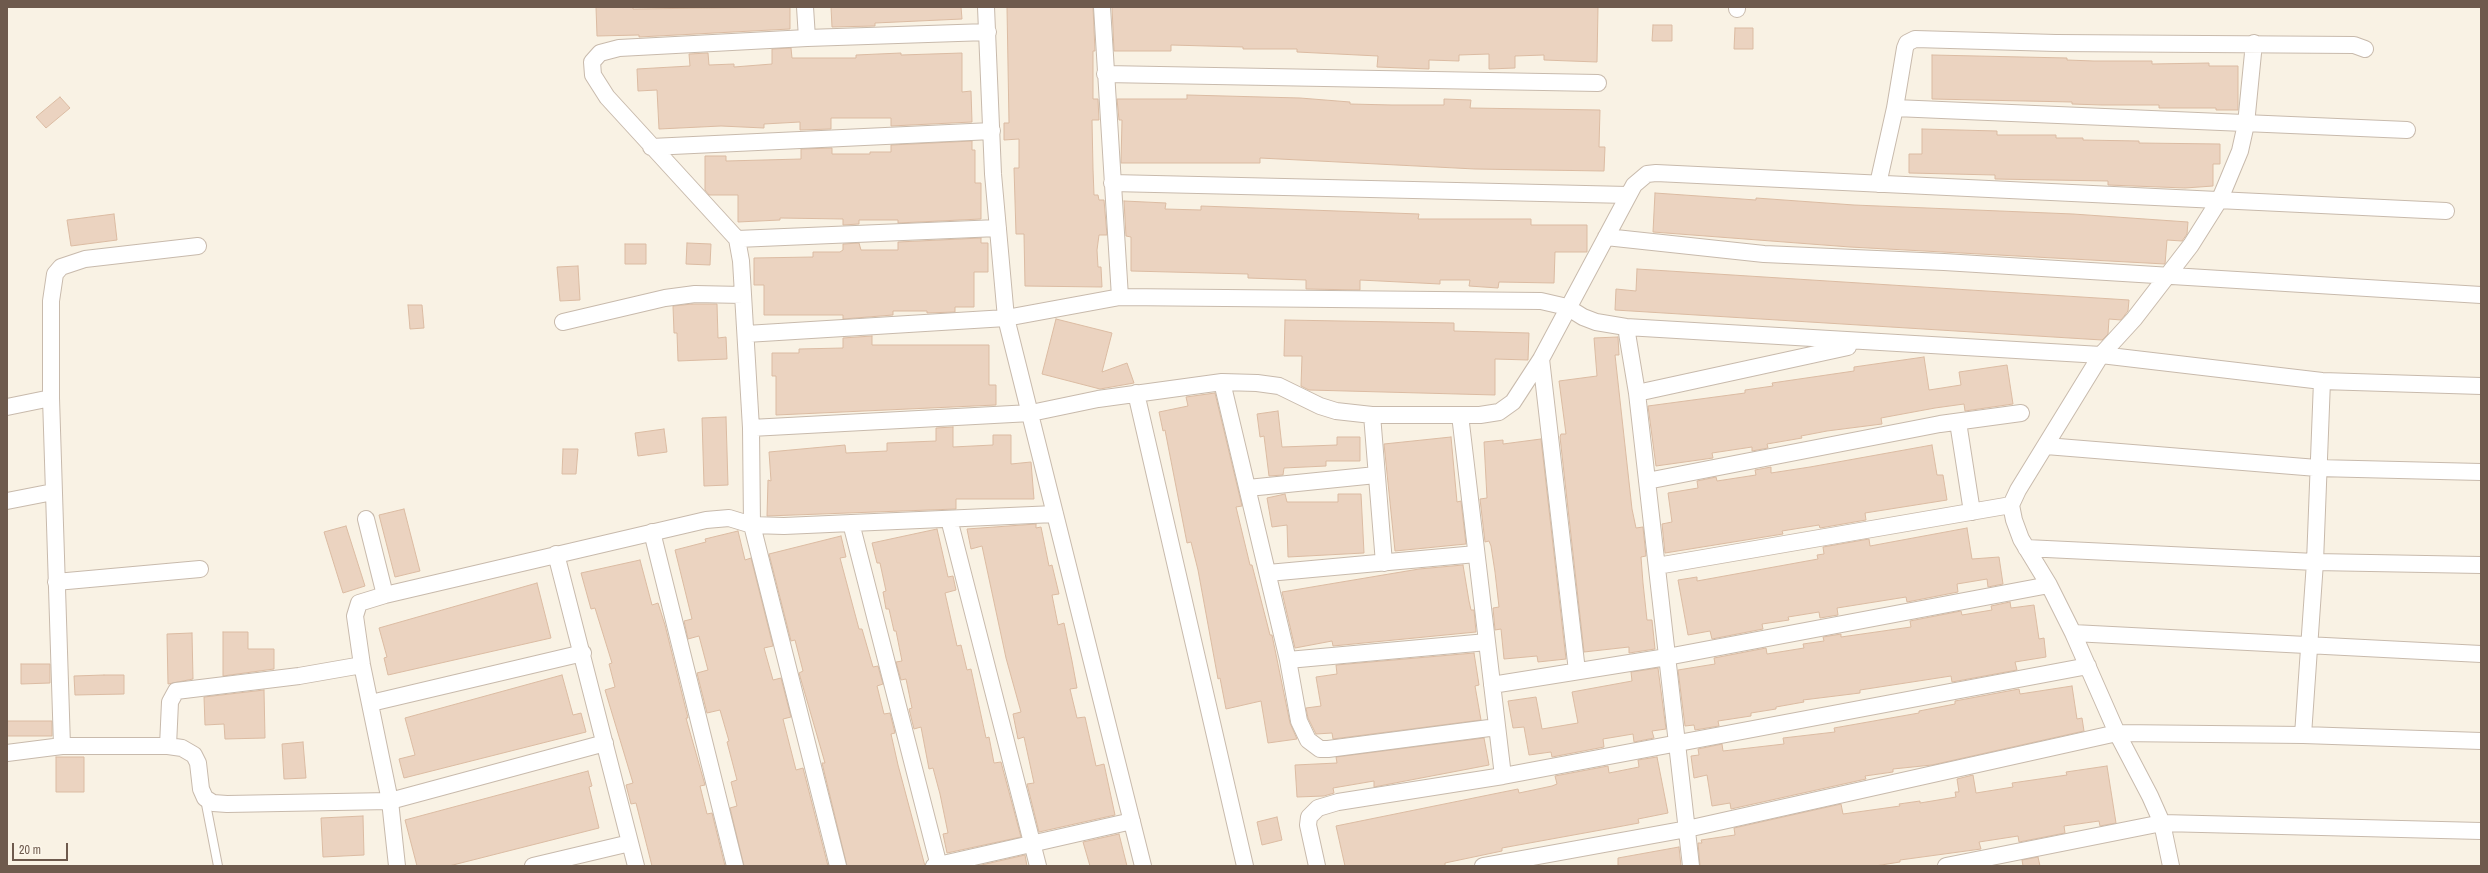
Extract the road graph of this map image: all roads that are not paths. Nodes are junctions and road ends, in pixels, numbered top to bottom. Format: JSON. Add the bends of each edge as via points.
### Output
{"nodes":[{"id":1,"x":805,"y":7,"type":"edge"},
{"id":2,"x":986,"y":7,"type":"edge"},
{"id":3,"x":1102,"y":7,"type":"edge"},
{"id":4,"x":988,"y":32,"type":"junction"},
{"id":5,"x":807,"y":38,"type":"junction"},
{"id":6,"x":2254,"y":43,"type":"junction"},
{"id":7,"x":2365,"y":49,"type":"dead end"},
{"id":8,"x":1105,"y":74,"type":"junction"},
{"id":9,"x":1598,"y":83,"type":"dead end"},
{"id":10,"x":1895,"y":108,"type":"junction"},
{"id":11,"x":2246,"y":124,"type":"junction"},
{"id":12,"x":2407,"y":130,"type":"dead end"},
{"id":13,"x":992,"y":131,"type":"junction"},
{"id":14,"x":651,"y":147,"type":"junction"},
{"id":15,"x":1112,"y":183,"type":"junction"},
{"id":16,"x":1878,"y":184,"type":"junction"},
{"id":17,"x":1628,"y":194,"type":"junction"},
{"id":18,"x":2220,"y":199,"type":"junction"},
{"id":19,"x":2446,"y":211,"type":"dead end"},
{"id":20,"x":998,"y":228,"type":"junction"},
{"id":21,"x":1606,"y":237,"type":"junction"},
{"id":22,"x":737,"y":239,"type":"junction"},
{"id":23,"x":198,"y":246,"type":"dead end"},
{"id":24,"x":2166,"y":277,"type":"junction"},
{"id":25,"x":743,"y":295,"type":"junction"},
{"id":26,"x":2481,"y":295,"type":"edge"},
{"id":27,"x":1120,"y":297,"type":"junction"},
{"id":28,"x":1567,"y":307,"type":"junction"},
{"id":29,"x":1006,"y":318,"type":"junction"},
{"id":30,"x":563,"y":322,"type":"dead end"},
{"id":31,"x":1626,"y":327,"type":"junction"},
{"id":32,"x":746,"y":334,"type":"junction"},
{"id":33,"x":1867,"y":343,"type":"junction"},
{"id":34,"x":2101,"y":355,"type":"junction"},
{"id":35,"x":1541,"y":359,"type":"junction"},
{"id":36,"x":2322,"y":381,"type":"junction"},
{"id":37,"x":1222,"y":382,"type":"junction"},
{"id":38,"x":2481,"y":386,"type":"edge"},
{"id":39,"x":1136,"y":393,"type":"junction"},
{"id":40,"x":1637,"y":393,"type":"junction"},
{"id":41,"x":51,"y":398,"type":"junction"},
{"id":42,"x":7,"y":407,"type":"edge"},
{"id":43,"x":1031,"y":413,"type":"junction"},
{"id":44,"x":2021,"y":413,"type":"dead end"},
{"id":45,"x":1372,"y":416,"type":"junction"},
{"id":46,"x":1460,"y":416,"type":"junction"},
{"id":47,"x":1958,"y":422,"type":"junction"},
{"id":48,"x":751,"y":428,"type":"junction"},
{"id":49,"x":2046,"y":446,"type":"junction"},
{"id":50,"x":2317,"y":468,"type":"junction"},
{"id":51,"x":2481,"y":472,"type":"edge"},
{"id":52,"x":1376,"y":475,"type":"junction"},
{"id":53,"x":1647,"y":481,"type":"junction"},
{"id":54,"x":1248,"y":488,"type":"junction"},
{"id":55,"x":53,"y":492,"type":"junction"},
{"id":56,"x":7,"y":501,"type":"edge"},
{"id":57,"x":2011,"y":505,"type":"junction"},
{"id":58,"x":1972,"y":512,"type":"junction"},
{"id":59,"x":1055,"y":514,"type":"junction"},
{"id":60,"x":366,"y":519,"type":"dead end"},
{"id":61,"x":949,"y":519,"type":"junction"},
{"id":62,"x":851,"y":523,"type":"junction"},
{"id":63,"x":752,"y":525,"type":"junction"},
{"id":64,"x":652,"y":532,"type":"junction"},
{"id":65,"x":2026,"y":548,"type":"junction"},
{"id":66,"x":556,"y":554,"type":"junction"},
{"id":67,"x":1476,"y":554,"type":"junction"},
{"id":68,"x":2315,"y":562,"type":"junction"},
{"id":69,"x":1384,"y":563,"type":"junction"},
{"id":70,"x":2481,"y":565,"type":"edge"},
{"id":71,"x":1657,"y":566,"type":"junction"},
{"id":72,"x":200,"y":569,"type":"dead end"},
{"id":73,"x":1268,"y":573,"type":"junction"},
{"id":74,"x":56,"y":582,"type":"junction"},
{"id":75,"x":2048,"y":586,"type":"junction"},
{"id":76,"x":384,"y":594,"type":"junction"},
{"id":77,"x":2073,"y":633,"type":"junction"},
{"id":78,"x":1487,"y":642,"type":"junction"},
{"id":79,"x":2309,"y":646,"type":"junction"},
{"id":80,"x":583,"y":653,"type":"junction"},
{"id":81,"x":2481,"y":654,"type":"edge"},
{"id":82,"x":1667,"y":657,"type":"junction"},
{"id":83,"x":1288,"y":660,"type":"junction"},
{"id":84,"x":362,"y":665,"type":"junction"},
{"id":85,"x":2088,"y":666,"type":"junction"},
{"id":86,"x":1577,"y":671,"type":"junction"},
{"id":87,"x":1492,"y":685,"type":"junction"},
{"id":88,"x":371,"y":703,"type":"junction"},
{"id":89,"x":1497,"y":727,"type":"junction"},
{"id":90,"x":2117,"y":733,"type":"junction"},
{"id":91,"x":2303,"y":735,"type":"junction"},
{"id":92,"x":2481,"y":741,"type":"edge"},
{"id":93,"x":1677,"y":742,"type":"junction"},
{"id":94,"x":605,"y":743,"type":"junction"},
{"id":95,"x":62,"y":746,"type":"junction"},
{"id":96,"x":168,"y":746,"type":"junction"},
{"id":97,"x":7,"y":754,"type":"edge"},
{"id":98,"x":1503,"y":776,"type":"junction"},
{"id":99,"x":205,"y":798,"type":"junction"},
{"id":100,"x":390,"y":801,"type":"junction"},
{"id":101,"x":1132,"y":821,"type":"junction"},
{"id":102,"x":2162,"y":823,"type":"junction"},
{"id":103,"x":1687,"y":828,"type":"junction"},
{"id":104,"x":2481,"y":831,"type":"edge"},
{"id":105,"x":630,"y":843,"type":"junction"},
{"id":106,"x":1033,"y":845,"type":"junction"},
{"id":107,"x":218,"y":866,"type":"edge"},
{"id":108,"x":397,"y":866,"type":"edge"},
{"id":109,"x":533,"y":866,"type":"edge"},
{"id":110,"x":636,"y":866,"type":"edge"},
{"id":111,"x":735,"y":866,"type":"edge"},
{"id":112,"x":838,"y":866,"type":"edge"},
{"id":113,"x":937,"y":866,"type":"edge"},
{"id":114,"x":1038,"y":866,"type":"edge"},
{"id":115,"x":1143,"y":866,"type":"edge"},
{"id":116,"x":1245,"y":866,"type":"edge"},
{"id":117,"x":1317,"y":866,"type":"edge"},
{"id":118,"x":1483,"y":866,"type":"edge"},
{"id":119,"x":1691,"y":866,"type":"edge"},
{"id":120,"x":1946,"y":866,"type":"edge"},
{"id":121,"x":2171,"y":866,"type":"edge"}],
"edges":[{"from":1,"to":5,"type":"street"},
{"from":2,"to":4,"type":"street"},
{"from":3,"to":8,"type":"street"},
{"from":4,"to":5,"type":"street"},
{"from":4,"to":13,"type":"street"},
{"from":5,"to":14,"type":"street","via":[[619,48],[600,53],[592,62],[593,75]]},
{"from":6,"to":7,"type":"street","via":[[2354,45]]},
{"from":6,"to":10,"type":"street","via":[[1915,40],[1907,43],[1905,48]]},
{"from":6,"to":11,"type":"street"},
{"from":8,"to":9,"type":"street"},
{"from":8,"to":15,"type":"street"},
{"from":10,"to":11,"type":"street"},
{"from":10,"to":16,"type":"street"},
{"from":11,"to":12,"type":"street"},
{"from":11,"to":18,"type":"street","via":[[2240,151]]},
{"from":13,"to":14,"type":"street"},
{"from":13,"to":20,"type":"street"},
{"from":14,"to":22,"type":"street"},
{"from":15,"to":17,"type":"street"},
{"from":15,"to":27,"type":"street"},
{"from":16,"to":17,"type":"street","via":[[1670,172],[1647,174],[1640,178]]},
{"from":16,"to":18,"type":"street"},
{"from":17,"to":21,"type":"street"},
{"from":18,"to":19,"type":"street"},
{"from":18,"to":24,"type":"street","via":[[2191,245]]},
{"from":20,"to":22,"type":"street"},
{"from":20,"to":29,"type":"street"},
{"from":21,"to":24,"type":"street","via":[[1764,254],[1944,262]]},
{"from":21,"to":28,"type":"street"},
{"from":22,"to":25,"type":"street"},
{"from":23,"to":41,"type":"street","via":[[85,259],[62,267],[55,274],[50,301]]},
{"from":24,"to":26,"type":"street"},
{"from":24,"to":34,"type":"street","via":[[2134,319]]},
{"from":25,"to":30,"type":"street","via":[[695,294],[665,298]]},
{"from":25,"to":32,"type":"street"},
{"from":27,"to":28,"type":"street","via":[[1541,301]]},
{"from":27,"to":29,"type":"street"},
{"from":28,"to":31,"type":"street","via":[[1583,317]]},
{"from":28,"to":35,"type":"street"},
{"from":29,"to":32,"type":"street"},
{"from":29,"to":43,"type":"street"},
{"from":31,"to":33,"type":"street"},
{"from":31,"to":40,"type":"street"},
{"from":32,"to":48,"type":"street"},
{"from":33,"to":34,"type":"street"},
{"from":33,"to":40,"type":"street"},
{"from":34,"to":36,"type":"street"},
{"from":34,"to":49,"type":"street"},
{"from":35,"to":46,"type":"street","via":[[1513,402],[1507,407],[1494,413]]},
{"from":35,"to":86,"type":"street"},
{"from":36,"to":38,"type":"street"},
{"from":36,"to":50,"type":"street"},
{"from":37,"to":39,"type":"street"},
{"from":37,"to":45,"type":"street","via":[[1279,386],[1320,406]]},
{"from":37,"to":54,"type":"street"},
{"from":39,"to":43,"type":"street"},
{"from":39,"to":116,"type":"street"},
{"from":40,"to":53,"type":"street"},
{"from":41,"to":42,"type":"street"},
{"from":41,"to":55,"type":"street"},
{"from":43,"to":48,"type":"street"},
{"from":43,"to":59,"type":"street"},
{"from":44,"to":47,"type":"street"},
{"from":45,"to":46,"type":"street"},
{"from":45,"to":52,"type":"street"},
{"from":46,"to":67,"type":"street"},
{"from":47,"to":53,"type":"street"},
{"from":47,"to":58,"type":"street"},
{"from":48,"to":63,"type":"street"},
{"from":49,"to":50,"type":"street"},
{"from":49,"to":57,"type":"street"},
{"from":50,"to":51,"type":"street"},
{"from":50,"to":68,"type":"street"},
{"from":52,"to":54,"type":"street"},
{"from":52,"to":69,"type":"street"},
{"from":53,"to":71,"type":"street"},
{"from":54,"to":73,"type":"street"},
{"from":55,"to":56,"type":"street"},
{"from":55,"to":74,"type":"street"},
{"from":57,"to":58,"type":"street"},
{"from":57,"to":65,"type":"street","via":[[2014,520]]},
{"from":58,"to":71,"type":"street"},
{"from":59,"to":61,"type":"street"},
{"from":59,"to":101,"type":"street"},
{"from":60,"to":76,"type":"street"},
{"from":61,"to":62,"type":"street"},
{"from":61,"to":106,"type":"street"},
{"from":62,"to":63,"type":"street"},
{"from":62,"to":113,"type":"street"},
{"from":63,"to":64,"type":"street","via":[[739,520],[721,518]]},
{"from":63,"to":112,"type":"street"},
{"from":64,"to":66,"type":"street"},
{"from":64,"to":111,"type":"street"},
{"from":65,"to":68,"type":"street"},
{"from":65,"to":75,"type":"street"},
{"from":66,"to":76,"type":"street"},
{"from":66,"to":80,"type":"street"},
{"from":67,"to":69,"type":"street"},
{"from":67,"to":78,"type":"street"},
{"from":68,"to":70,"type":"street"},
{"from":68,"to":79,"type":"street"},
{"from":69,"to":73,"type":"street"},
{"from":71,"to":82,"type":"street"},
{"from":72,"to":74,"type":"street"},
{"from":73,"to":83,"type":"street"},
{"from":74,"to":95,"type":"street"},
{"from":75,"to":77,"type":"street"},
{"from":75,"to":82,"type":"street"},
{"from":76,"to":84,"type":"street","via":[[359,603],[356,609],[354,616]]},
{"from":77,"to":79,"type":"street"},
{"from":77,"to":85,"type":"street"},
{"from":78,"to":83,"type":"street"},
{"from":78,"to":87,"type":"street"},
{"from":79,"to":81,"type":"street"},
{"from":79,"to":91,"type":"street"},
{"from":80,"to":88,"type":"street"},
{"from":80,"to":94,"type":"street"},
{"from":82,"to":86,"type":"street"},
{"from":82,"to":93,"type":"street"},
{"from":83,"to":89,"type":"street","via":[[1303,733],[1313,746],[1320,749]]},
{"from":84,"to":88,"type":"street"},
{"from":84,"to":96,"type":"street","via":[[176,692],[170,702]]},
{"from":85,"to":90,"type":"street"},
{"from":85,"to":93,"type":"street"},
{"from":86,"to":87,"type":"street"},
{"from":87,"to":89,"type":"street"},
{"from":88,"to":100,"type":"street"},
{"from":89,"to":98,"type":"street"},
{"from":90,"to":91,"type":"street"},
{"from":90,"to":102,"type":"street","via":[[2132,758]]},
{"from":90,"to":103,"type":"street"},
{"from":91,"to":92,"type":"street"},
{"from":93,"to":98,"type":"street"},
{"from":93,"to":103,"type":"street"},
{"from":94,"to":100,"type":"street"},
{"from":94,"to":105,"type":"street"},
{"from":95,"to":96,"type":"street"},
{"from":95,"to":97,"type":"street"},
{"from":96,"to":99,"type":"street","via":[[182,748],[194,755]]},
{"from":98,"to":117,"type":"street","via":[[1338,802],[1318,808],[1309,817],[1308,825]]},
{"from":99,"to":100,"type":"street","via":[[213,803],[227,804]]},
{"from":99,"to":107,"type":"lane"},
{"from":100,"to":108,"type":"street"},
{"from":101,"to":106,"type":"street"},
{"from":101,"to":115,"type":"street"},
{"from":102,"to":104,"type":"street"},
{"from":102,"to":120,"type":"street"},
{"from":102,"to":121,"type":"street"},
{"from":103,"to":118,"type":"street"},
{"from":103,"to":119,"type":"street"},
{"from":105,"to":109,"type":"street"},
{"from":105,"to":110,"type":"street"},
{"from":106,"to":113,"type":"street"},
{"from":106,"to":114,"type":"street"}]}
